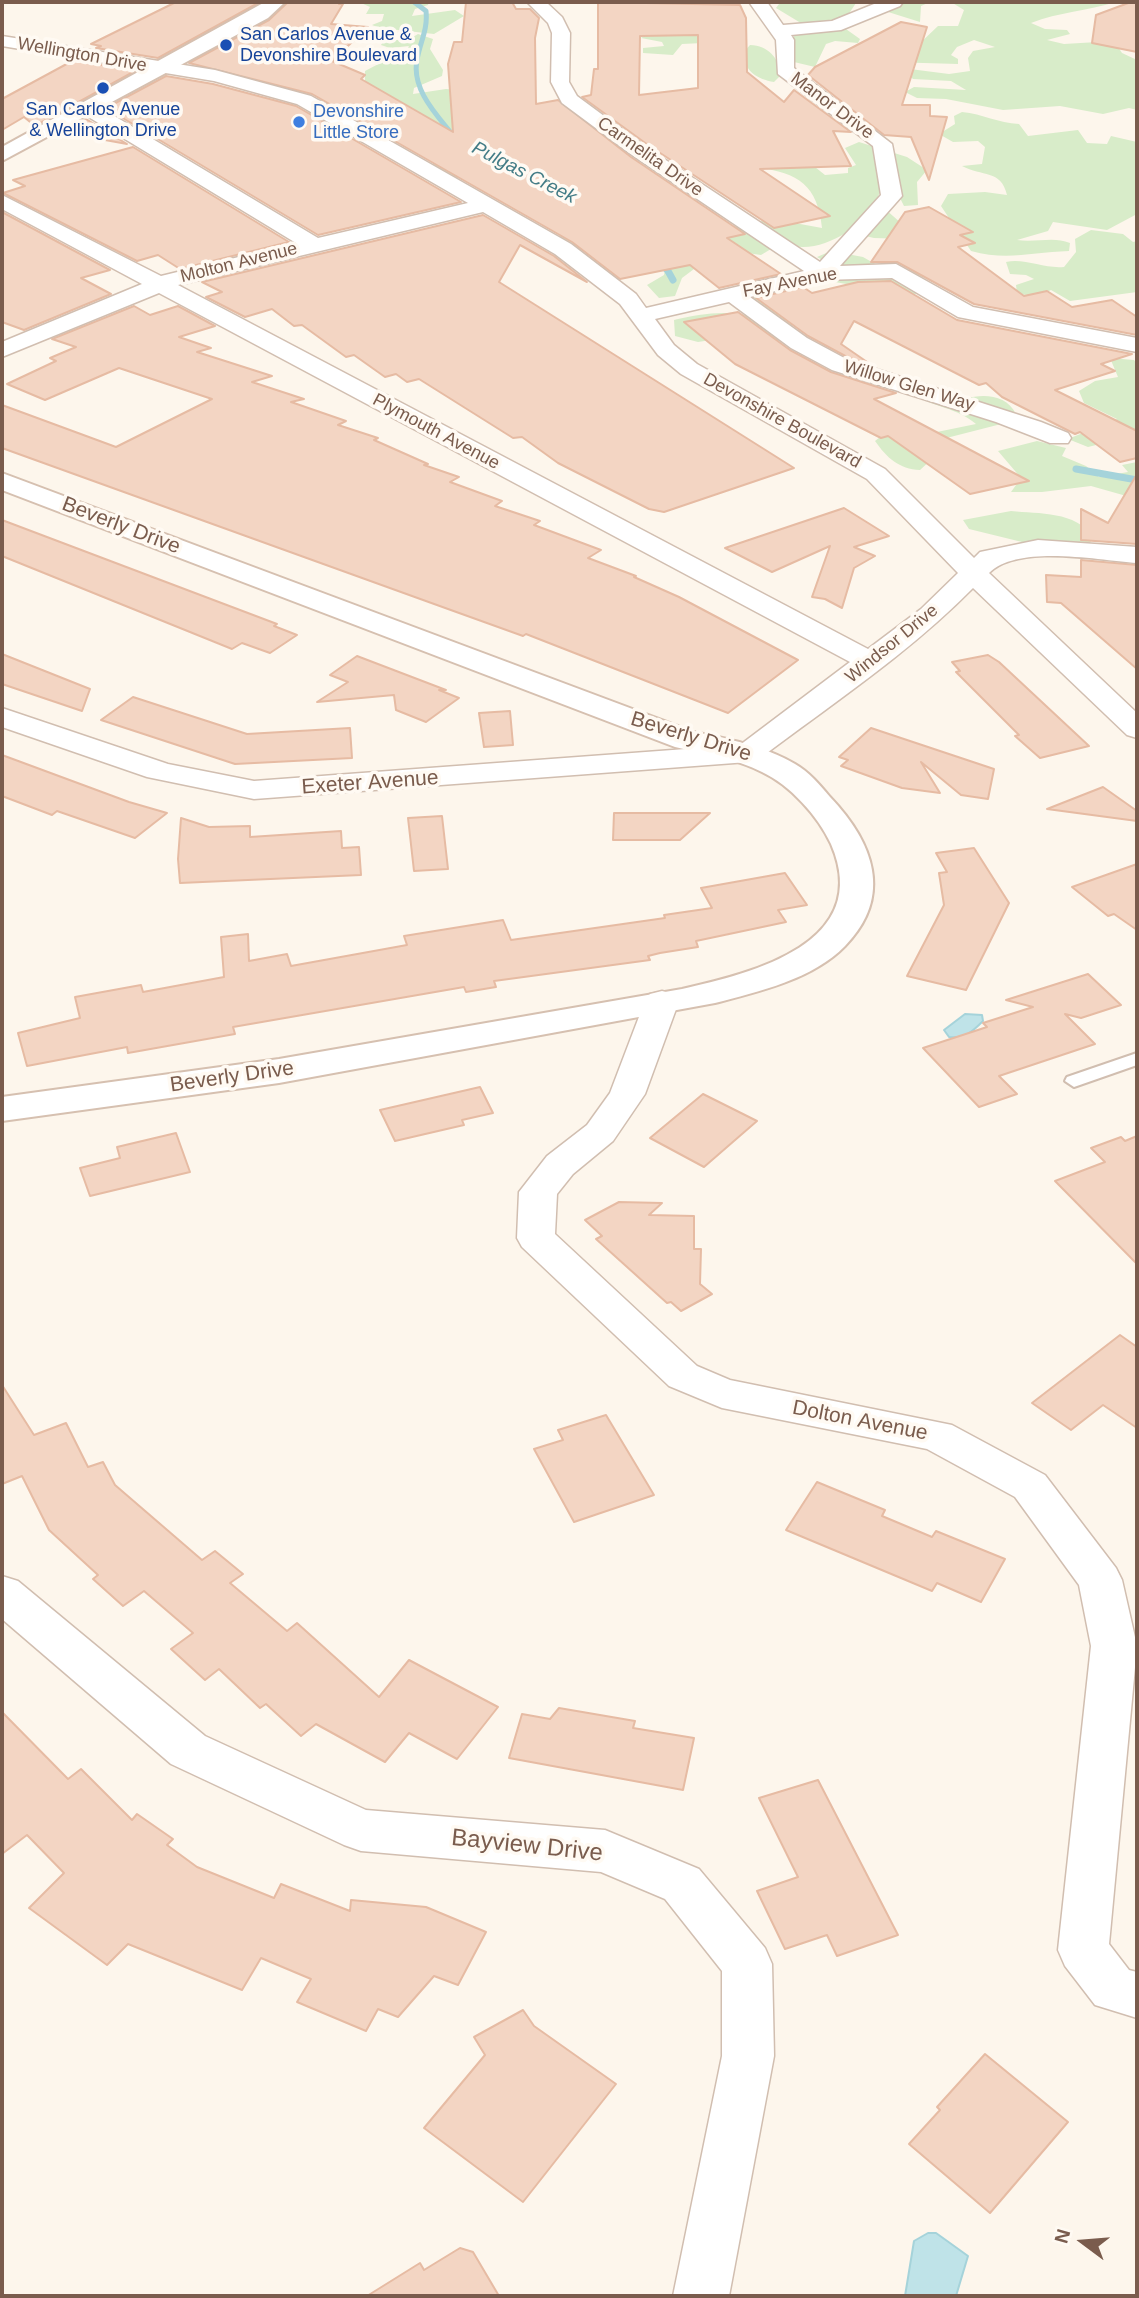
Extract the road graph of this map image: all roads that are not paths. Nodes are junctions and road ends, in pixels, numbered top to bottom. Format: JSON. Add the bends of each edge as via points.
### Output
{"nodes":[{"id":1,"x":276,"y":2,"type":"edge"},
{"id":2,"x":536,"y":2,"type":"edge"},
{"id":3,"x":758,"y":2,"type":"edge"},
{"id":4,"x":894,"y":2,"type":"edge"},
{"id":5,"x":778,"y":31,"type":"junction"},
{"id":6,"x":2,"y":41,"type":"edge"},
{"id":7,"x":163,"y":68,"type":"junction"},
{"id":8,"x":89,"y":109,"type":"junction"},
{"id":9,"x":2,"y":155,"type":"edge"},
{"id":10,"x":2,"y":201,"type":"edge"},
{"id":11,"x":486,"y":205,"type":"junction"},
{"id":12,"x":314,"y":245,"type":"junction"},
{"id":13,"x":822,"y":272,"type":"junction"},
{"id":14,"x":160,"y":284,"type":"junction"},
{"id":15,"x":733,"y":295,"type":"junction"},
{"id":16,"x":640,"y":316,"type":"junction"},
{"id":17,"x":1137,"y":345,"type":"edge"},
{"id":18,"x":4,"y":348,"type":"edge"},
{"id":19,"x":1059,"y":438,"type":"dead end"},
{"id":20,"x":2,"y":481,"type":"edge"},
{"id":21,"x":933,"y":530,"type":"junction"},
{"id":22,"x":1038,"y":548,"type":"junction"},
{"id":23,"x":1137,"y":555,"type":"edge"},
{"id":24,"x":975,"y":575,"type":"junction"},
{"id":25,"x":871,"y":662,"type":"junction"},
{"id":26,"x":2,"y":717,"type":"edge"},
{"id":27,"x":1137,"y":729,"type":"edge"},
{"id":28,"x":748,"y":753,"type":"junction"},
{"id":29,"x":662,"y":1001,"type":"junction"},
{"id":30,"x":1137,"y":1059,"type":"edge"},
{"id":31,"x":1074,"y":1081,"type":"dead end"},
{"id":32,"x":2,"y":1109,"type":"edge"},
{"id":33,"x":2,"y":1593,"type":"edge"},
{"id":34,"x":1137,"y":1995,"type":"edge"},
{"id":35,"x":701,"y":2296,"type":"edge"}],
"edges":[{"from":1,"to":7,"type":"street"},
{"from":2,"to":13,"type":"street","name":"Carmelita Drive","via":[[556,21],[561,33],[560,82],[569,99]]},
{"from":3,"to":5,"type":"street","name":"Manor Drive"},
{"from":4,"to":5,"type":"street","via":[[835,26]]},
{"from":5,"to":13,"type":"street","name":"Manor Drive","via":[[785,40],[785,70],[882,144],[892,196]]},
{"from":6,"to":7,"type":"street","name":"Wellington Drive"},
{"from":7,"to":8,"type":"street"},
{"from":7,"to":11,"type":"street","name":"Devonshire Boulevard","via":[[241,82],[304,100]]},
{"from":8,"to":9,"type":"street"},
{"from":8,"to":12,"type":"street"},
{"from":10,"to":14,"type":"street","name":"Plymouth Avenue"},
{"from":11,"to":12,"type":"street","name":"Molton Avenue"},
{"from":11,"to":16,"type":"street","name":"Devonshire Boulevard","via":[[563,249],[628,299]]},
{"from":12,"to":14,"type":"street","name":"Molton Avenue"},
{"from":13,"to":15,"type":"street","name":"Fay Avenue"},
{"from":13,"to":17,"type":"street","name":"Fay Avenue","via":[[896,271],[966,312]]},
{"from":14,"to":18,"type":"street","name":"Molton Avenue"},
{"from":14,"to":25,"type":"street","name":"Plymouth Avenue"},
{"from":15,"to":16,"type":"street","name":"Fay Avenue"},
{"from":15,"to":19,"type":"street","name":"Willow Glen Way","via":[[838,364],[996,412]]},
{"from":16,"to":21,"type":"street","name":"Devonshire Boulevard","via":[[666,350],[690,369],[851,457],[876,474]]},
{"from":20,"to":28,"type":"street","name":"Beverly Drive","via":[[686,740]]},
{"from":21,"to":22,"type":"street","name":"Windsor Drive"},
{"from":21,"to":24,"type":"street","name":"Devonshire Boulevard"},
{"from":22,"to":23,"type":"street","name":"Windsor Drive"},
{"from":22,"to":24,"type":"street","name":"Windsor Drive","via":[[989,558]]},
{"from":24,"to":25,"type":"street","name":"Windsor Drive"},
{"from":24,"to":27,"type":"street","name":"Devonshire Boulevard"},
{"from":25,"to":28,"type":"street","name":"Windsor Drive"},
{"from":26,"to":28,"type":"street","name":"Exeter Avenue","via":[[113,757],[208,784],[254,790]]},
{"from":28,"to":29,"type":"street","name":"Beverly Drive","via":[[789,773],[832,815],[848,839],[859,872],[854,912],[841,932],[810,956],[781,970],[709,993]]},
{"from":29,"to":32,"type":"street","name":"Beverly Drive","via":[[278,1071]]},
{"from":29,"to":34,"type":"street","name":"Dolton Avenue","via":[[627,1094],[600,1133],[560,1165],[538,1192],[536,1238],[683,1376],[722,1393],[937,1436],[1030,1486],[1100,1580],[1114,1646],[1083,1950],[1113,1989]]},
{"from":30,"to":31,"type":"lane"},
{"from":33,"to":35,"type":"street","name":"Bayview Drive","via":[[188,1750],[361,1830],[605,1852],[682,1884],[747,1964],[748,2056]]}]}
